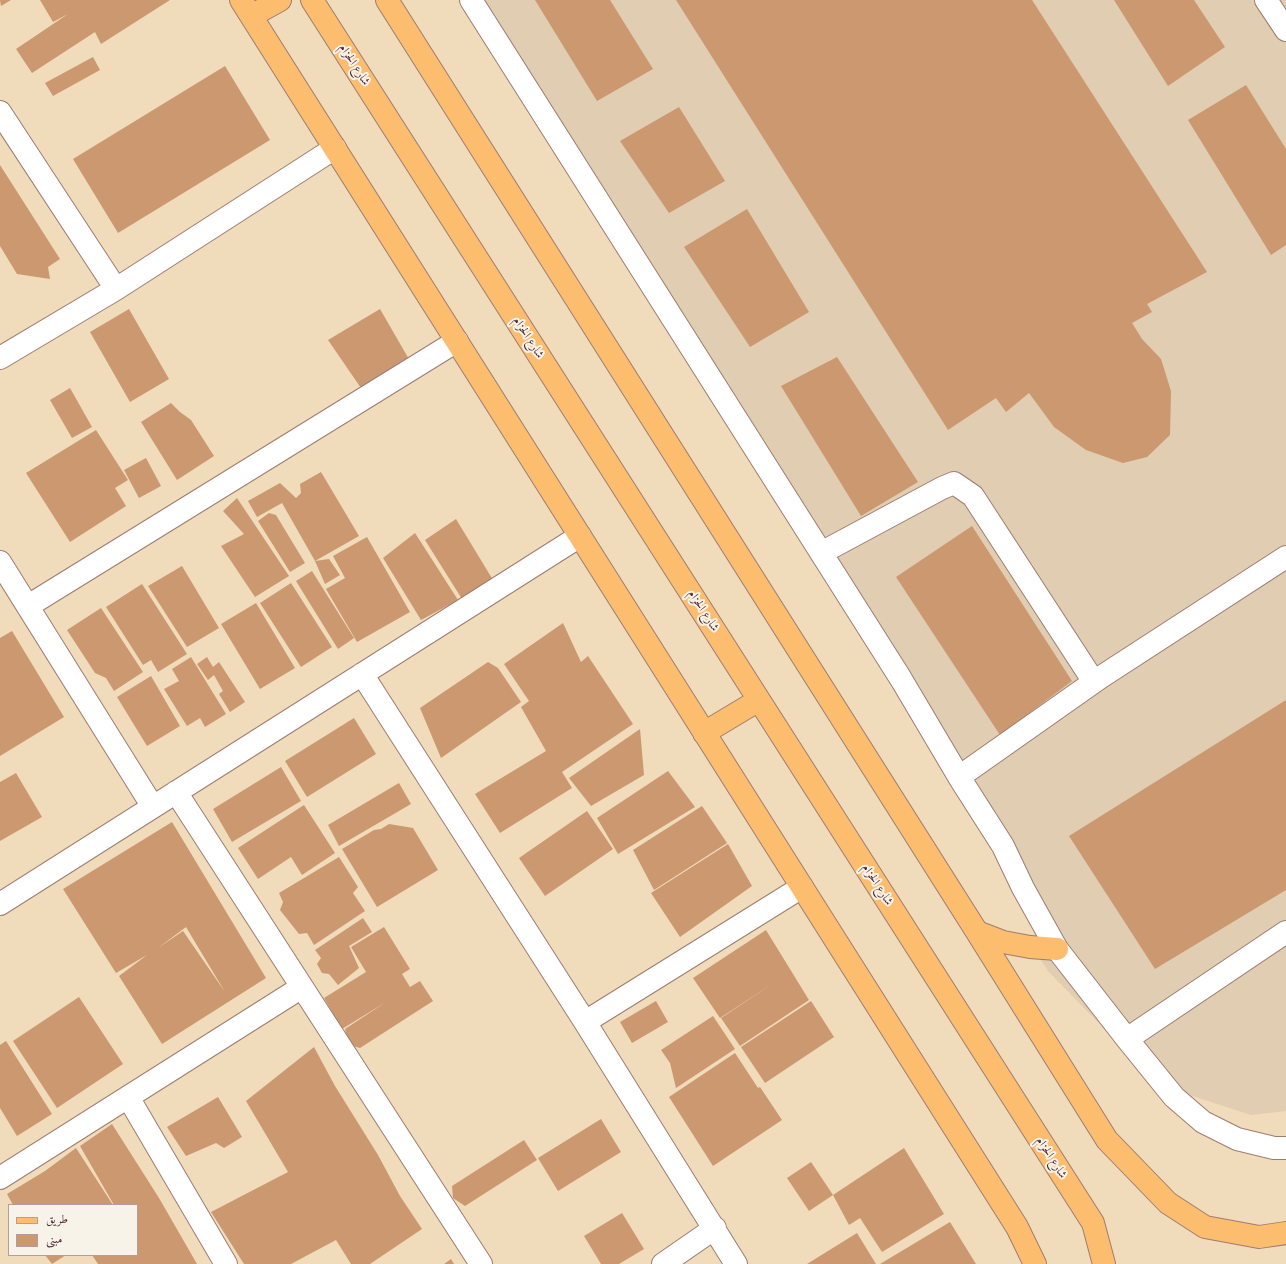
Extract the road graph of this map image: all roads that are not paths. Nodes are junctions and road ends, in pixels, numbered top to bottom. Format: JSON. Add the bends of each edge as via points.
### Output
{"nodes":[{"id":1,"x":280,"y":0,"type":"edge"},
{"id":2,"x":312,"y":0,"type":"edge"},
{"id":3,"x":387,"y":0,"type":"edge"},
{"id":4,"x":471,"y":0,"type":"edge"},
{"id":5,"x":1266,"y":0,"type":"edge"},
{"id":6,"x":246,"y":8,"type":"edge"},
{"id":7,"x":1286,"y":30,"type":"edge"},
{"id":8,"x":0,"y":112,"type":"edge"},
{"id":9,"x":335,"y":148,"type":"junction"},
{"id":10,"x":116,"y":289,"type":"junction"},
{"id":11,"x":457,"y":341,"type":"junction"},
{"id":12,"x":0,"y":358,"type":"edge"},
{"id":13,"x":580,"y":536,"type":"junction"},
{"id":14,"x":821,"y":553,"type":"junction"},
{"id":15,"x":1286,"y":557,"type":"edge"},
{"id":16,"x":0,"y":562,"type":"edge"},
{"id":17,"x":28,"y":606,"type":"junction"},
{"id":18,"x":362,"y":674,"type":"junction"},
{"id":19,"x":1094,"y":682,"type":"junction"},
{"id":20,"x":759,"y":700,"type":"junction"},
{"id":21,"x":704,"y":733,"type":"junction"},
{"id":22,"x":959,"y":777,"type":"junction"},
{"id":23,"x":176,"y":792,"type":"junction"},
{"id":24,"x":152,"y":807,"type":"junction"},
{"id":25,"x":802,"y":887,"type":"junction"},
{"id":26,"x":0,"y":904,"type":"edge"},
{"id":27,"x":977,"y":932,"type":"junction"},
{"id":28,"x":1286,"y":932,"type":"edge"},
{"id":29,"x":1057,"y":949,"type":"junction"},
{"id":30,"x":302,"y":987,"type":"junction"},
{"id":31,"x":584,"y":1022,"type":"junction"},
{"id":32,"x":1127,"y":1039,"type":"junction"},
{"id":33,"x":128,"y":1097,"type":"junction"},
{"id":34,"x":1286,"y":1148,"type":"edge"},
{"id":35,"x":0,"y":1178,"type":"edge"},
{"id":36,"x":715,"y":1228,"type":"junction"},
{"id":37,"x":1286,"y":1233,"type":"edge"},
{"id":38,"x":226,"y":1264,"type":"edge"},
{"id":39,"x":481,"y":1264,"type":"edge"},
{"id":40,"x":663,"y":1264,"type":"edge"},
{"id":41,"x":736,"y":1264,"type":"edge"},
{"id":42,"x":1035,"y":1264,"type":"edge"},
{"id":43,"x":1104,"y":1264,"type":"edge"}],
"edges":[{"from":1,"to":6,"type":"main road"},
{"from":2,"to":20,"type":"main road","name":"شارع الحزام"},
{"from":3,"to":27,"type":"main road"},
{"from":4,"to":14,"type":"street"},
{"from":5,"to":7,"type":"street"},
{"from":6,"to":9,"type":"main road"},
{"from":8,"to":10,"type":"street"},
{"from":9,"to":10,"type":"street"},
{"from":9,"to":11,"type":"main road"},
{"from":10,"to":12,"type":"street"},
{"from":11,"to":13,"type":"main road"},
{"from":11,"to":17,"type":"street"},
{"from":13,"to":18,"type":"street"},
{"from":13,"to":21,"type":"main road"},
{"from":14,"to":19,"type":"street","via":[[954,483],[972,496]]},
{"from":14,"to":22,"type":"street","via":[[901,679]]},
{"from":15,"to":19,"type":"street"},
{"from":16,"to":17,"type":"street"},
{"from":17,"to":24,"type":"street"},
{"from":18,"to":23,"type":"street"},
{"from":18,"to":31,"type":"street"},
{"from":19,"to":22,"type":"street"},
{"from":20,"to":21,"type":"main road"},
{"from":20,"to":43,"type":"main road","name":"شارع الحزام","via":[[1093,1223]]},
{"from":21,"to":25,"type":"main road"},
{"from":22,"to":29,"type":"street","via":[[1003,846]]},
{"from":23,"to":24,"type":"street"},
{"from":23,"to":30,"type":"street"},
{"from":24,"to":26,"type":"street"},
{"from":25,"to":31,"type":"street"},
{"from":25,"to":42,"type":"main road","via":[[1017,1226]]},
{"from":27,"to":29,"type":"main road","via":[[1003,942]]},
{"from":27,"to":37,"type":"main road","via":[[1107,1140],[1168,1203],[1205,1227],[1259,1237]]},
{"from":28,"to":32,"type":"street"},
{"from":29,"to":32,"type":"street"},
{"from":30,"to":33,"type":"street"},
{"from":30,"to":39,"type":"street"},
{"from":31,"to":36,"type":"street"},
{"from":32,"to":34,"type":"street","via":[[1174,1096],[1203,1122],[1237,1139],[1274,1148]]},
{"from":33,"to":35,"type":"street"},
{"from":33,"to":38,"type":"street"},
{"from":36,"to":40,"type":"street"},
{"from":36,"to":41,"type":"street"}]}
